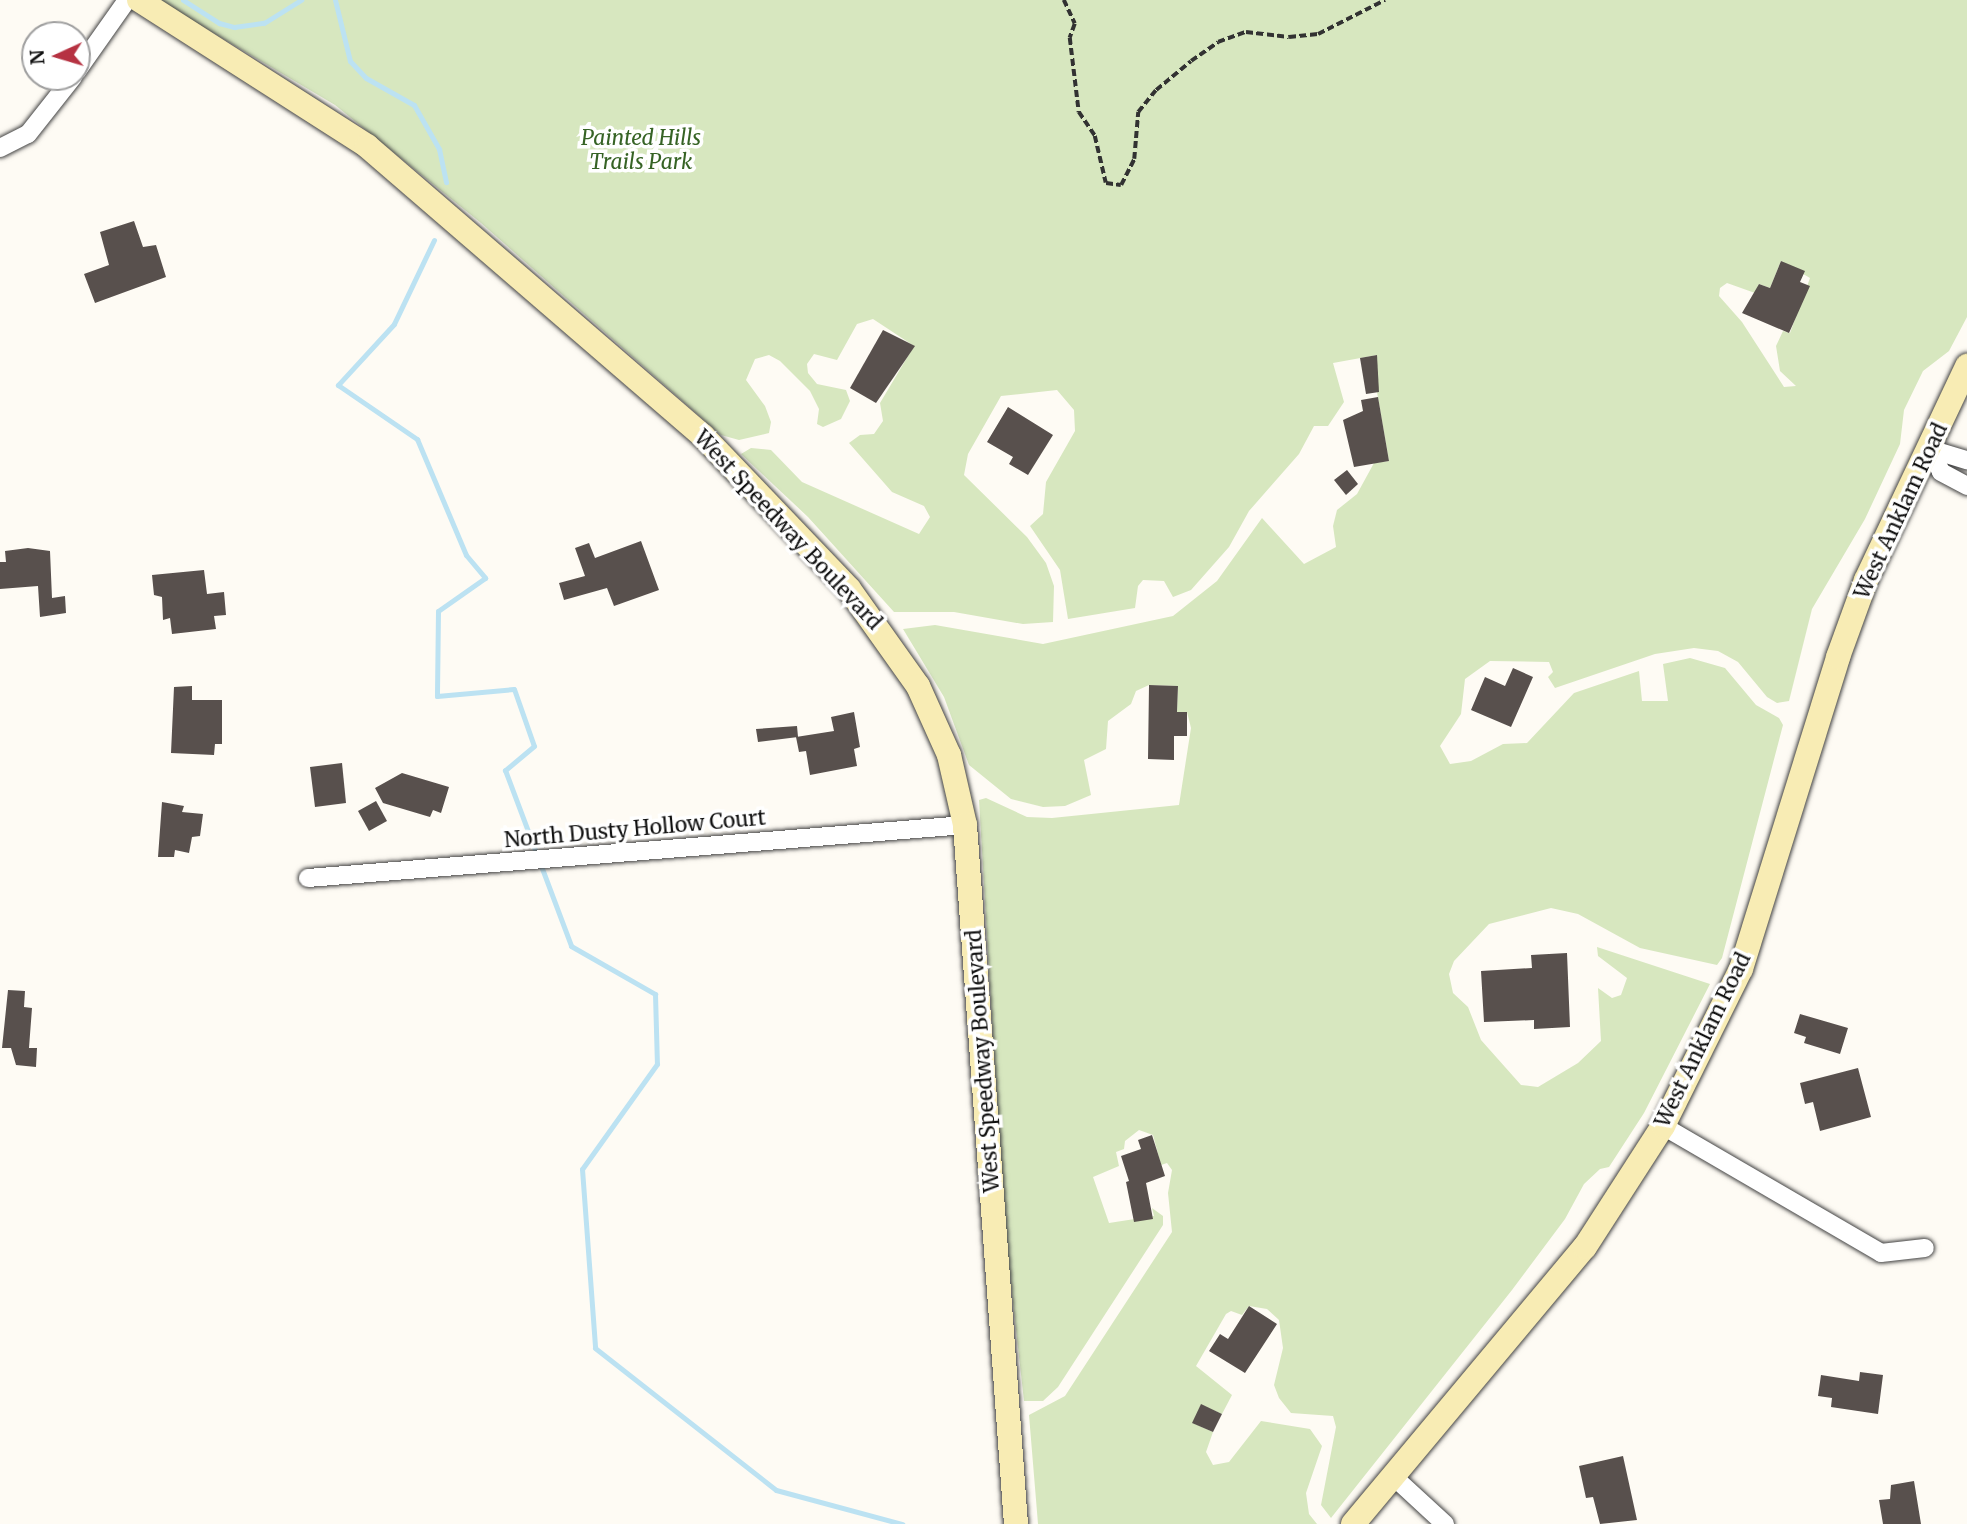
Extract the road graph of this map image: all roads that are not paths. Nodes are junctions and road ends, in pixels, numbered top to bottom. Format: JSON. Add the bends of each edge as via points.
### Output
{"nodes":[{"id":1,"x":127,"y":0,"type":"edge"},
{"id":2,"x":139,"y":0,"type":"edge"},
{"id":3,"x":91,"y":51,"type":"edge"},
{"id":4,"x":62,"y":91,"type":"edge"},
{"id":5,"x":0,"y":148,"type":"edge"},
{"id":6,"x":1967,"y":366,"type":"edge"},
{"id":7,"x":1930,"y":449,"type":"junction"},
{"id":8,"x":1967,"y":460,"type":"edge"},
{"id":9,"x":1967,"y":486,"type":"edge"},
{"id":10,"x":965,"y":825,"type":"junction"},
{"id":11,"x":307,"y":878,"type":"dead end"},
{"id":12,"x":1663,"y":1126,"type":"junction"},
{"id":13,"x":1925,"y":1248,"type":"dead end"},
{"id":14,"x":1395,"y":1478,"type":"junction"},
{"id":15,"x":1016,"y":1524,"type":"edge"},
{"id":16,"x":1353,"y":1524,"type":"edge"},
{"id":17,"x":1445,"y":1524,"type":"edge"}],
"edges":[{"from":1,"to":3,"type":"street"},
{"from":2,"to":10,"type":"main road","name":"West Speedway Boulevard","via":[[367,146],[703,436],[880,627],[933,717],[956,775]]},
{"from":4,"to":5,"type":"street","via":[[28,135]]},
{"from":6,"to":7,"type":"main road","name":"West Anklam Road"},
{"from":7,"to":8,"type":"street"},
{"from":7,"to":9,"type":"street","via":[[1941,472]]},
{"from":7,"to":12,"type":"main road","name":"West Anklam Road","via":[[1866,580],[1838,657],[1741,969]]},
{"from":10,"to":11,"type":"street","name":"North Dusty Hollow Court"},
{"from":10,"to":15,"type":"main road","name":"West Speedway Boulevard"},
{"from":12,"to":13,"type":"street","via":[[1881,1253]]},
{"from":12,"to":14,"type":"main road","name":"West Anklam Road","via":[[1585,1247]]},
{"from":14,"to":16,"type":"main road","name":"West Anklam Road"},
{"from":14,"to":17,"type":"street"}]}
